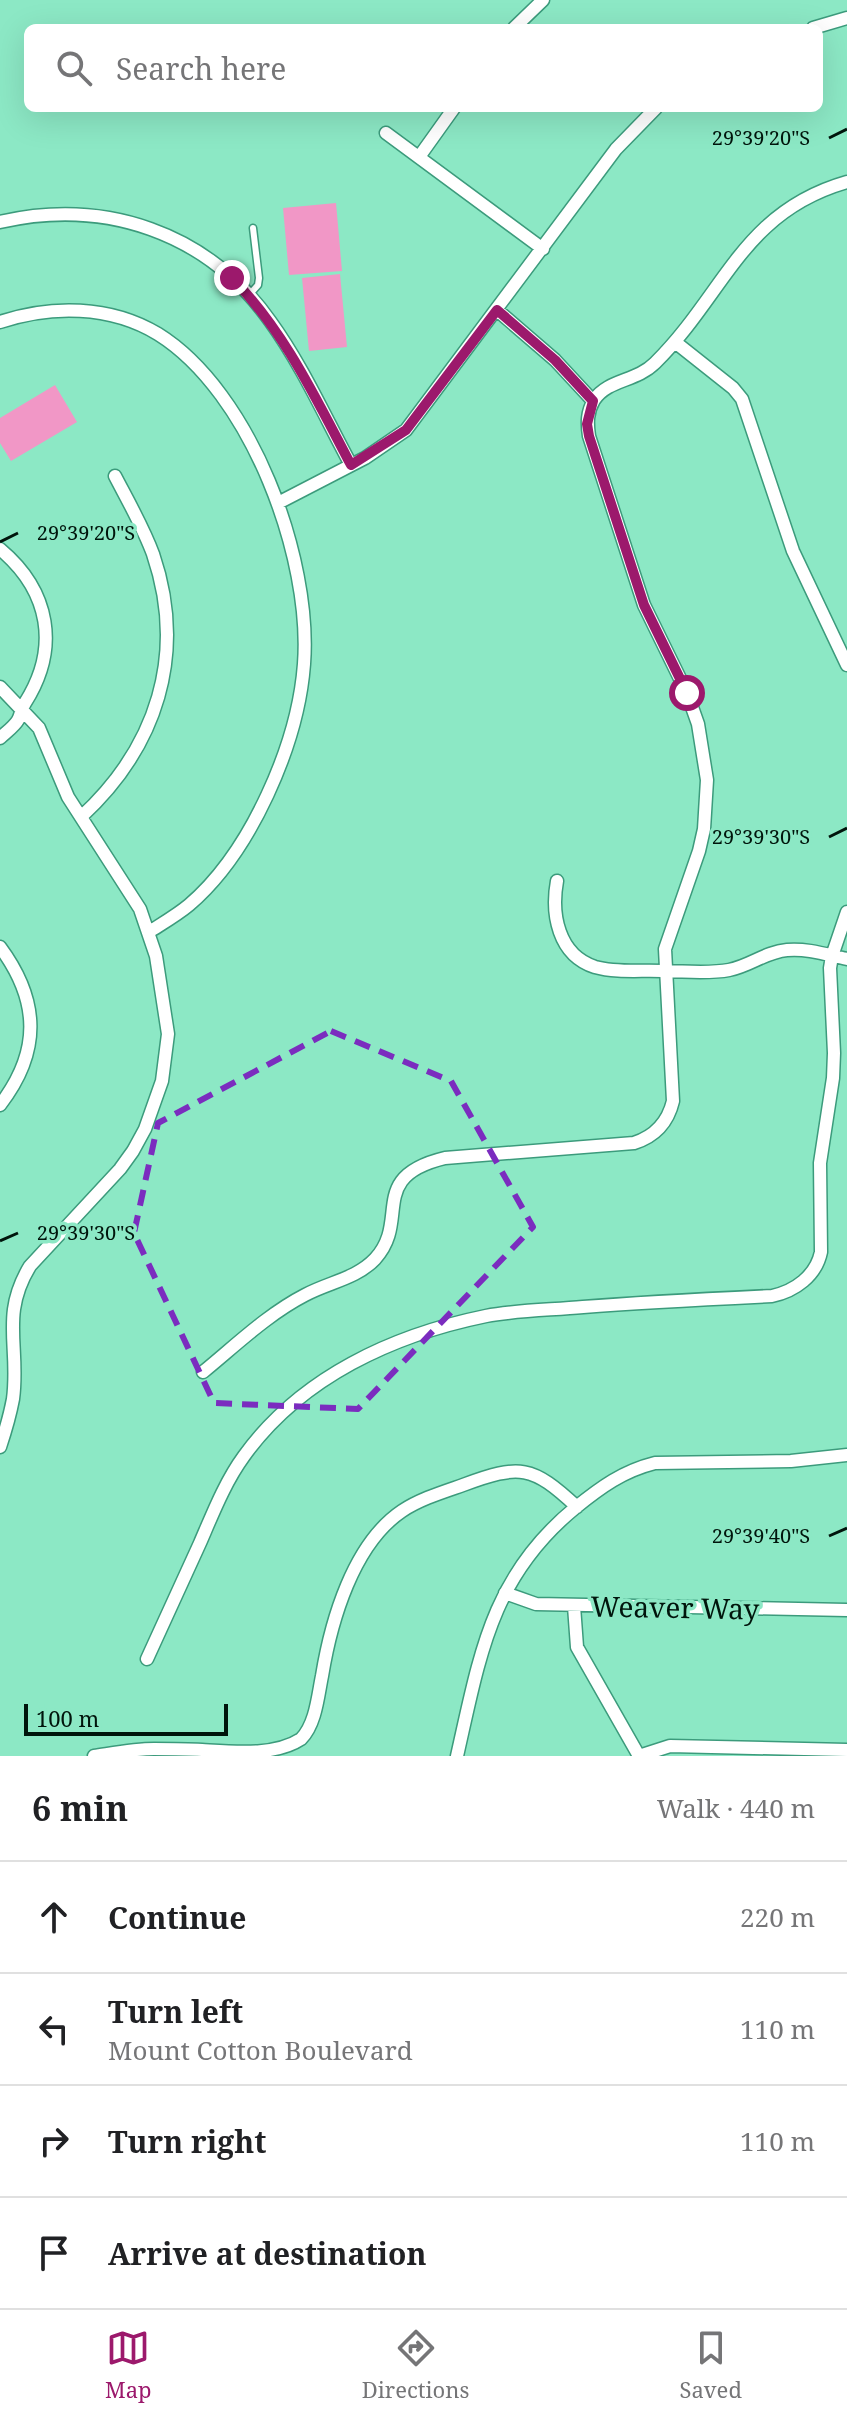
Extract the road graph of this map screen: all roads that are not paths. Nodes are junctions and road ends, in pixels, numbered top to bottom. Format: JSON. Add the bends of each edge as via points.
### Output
{"nodes":[{"id":1,"x":543,"y":0,"type":"edge"},
{"id":2,"x":847,"y":18,"type":"edge"},
{"id":3,"x":518,"y":24,"type":"edge"},
{"id":4,"x":823,"y":25,"type":"edge"},
{"id":5,"x":451,"y":112,"type":"edge"},
{"id":6,"x":652,"y":112,"type":"edge"},
{"id":7,"x":386,"y":133,"type":"dead end"},
{"id":8,"x":419,"y":157,"type":"junction"},
{"id":9,"x":847,"y":182,"type":"edge"},
{"id":10,"x":0,"y":222,"type":"edge"},
{"id":11,"x":253,"y":228,"type":"dead end"},
{"id":12,"x":543,"y":249,"type":"junction"},
{"id":13,"x":249,"y":295,"type":"junction"},
{"id":14,"x":497,"y":310,"type":"junction"},
{"id":15,"x":0,"y":322,"type":"edge"},
{"id":16,"x":675,"y":342,"type":"junction"},
{"id":17,"x":593,"y":401,"type":"junction"},
{"id":18,"x":351,"y":465,"type":"junction"},
{"id":19,"x":115,"y":476,"type":"dead end"},
{"id":20,"x":278,"y":503,"type":"junction"},
{"id":21,"x":0,"y":549,"type":"edge"},
{"id":22,"x":847,"y":665,"type":"edge"},
{"id":23,"x":0,"y":687,"type":"edge"},
{"id":24,"x":22,"y":707,"type":"junction"},
{"id":25,"x":0,"y":738,"type":"edge"},
{"id":26,"x":81,"y":817,"type":"junction"},
{"id":27,"x":557,"y":881,"type":"dead end"},
{"id":28,"x":847,"y":912,"type":"edge"},
{"id":29,"x":149,"y":932,"type":"junction"},
{"id":30,"x":0,"y":947,"type":"edge"},
{"id":31,"x":832,"y":956,"type":"junction"},
{"id":32,"x":847,"y":959,"type":"edge"},
{"id":33,"x":666,"y":971,"type":"junction"},
{"id":34,"x":0,"y":1105,"type":"edge"},
{"id":35,"x":203,"y":1372,"type":"dead end"},
{"id":36,"x":0,"y":1447,"type":"edge"},
{"id":37,"x":847,"y":1455,"type":"edge"},
{"id":38,"x":577,"y":1507,"type":"junction"},
{"id":39,"x":505,"y":1593,"type":"junction"},
{"id":40,"x":574,"y":1606,"type":"junction"},
{"id":41,"x":847,"y":1610,"type":"edge"},
{"id":42,"x":147,"y":1659,"type":"dead end"},
{"id":43,"x":847,"y":1750,"type":"edge"},
{"id":44,"x":94,"y":1756,"type":"edge"},
{"id":45,"x":457,"y":1756,"type":"edge"},
{"id":46,"x":639,"y":1756,"type":"edge"}],
"edges":[{"from":1,"to":3,"type":"street"},
{"from":2,"to":4,"type":"street"},
{"from":5,"to":8,"type":"street"},
{"from":6,"to":12,"type":"street","via":[[616,149]]},
{"from":7,"to":8,"type":"street"},
{"from":8,"to":12,"type":"street"},
{"from":9,"to":16,"type":"street","via":[[803,199],[759,232]]},
{"from":10,"to":13,"type":"street","via":[[74,216],[151,227],[208,258]]},
{"from":11,"to":13,"type":"lane","via":[[259,278]]},
{"from":12,"to":14,"type":"street"},
{"from":13,"to":18,"type":"street","via":[[284,341]]},
{"from":14,"to":17,"type":"street"},
{"from":14,"to":18,"type":"street","via":[[406,430]]},
{"from":15,"to":20,"type":"street","via":[[46,310],[74,310],[136,324],[158,335],[210,382],[259,458]]},
{"from":16,"to":17,"type":"street","via":[[640,375],[614,383]]},
{"from":16,"to":22,"type":"street","via":[[742,399],[793,551]]},
{"from":17,"to":33,"type":"street","via":[[589,436],[644,605],[698,724],[707,780],[704,829],[665,949]]},
{"from":18,"to":20,"type":"street"},
{"from":19,"to":26,"type":"street","via":[[153,555],[164,601],[166,655],[156,706],[133,757]]},
{"from":20,"to":29,"type":"street","via":[[301,587],[305,624],[297,716],[270,792],[241,841],[190,904]]},
{"from":21,"to":24,"type":"street","via":[[35,590],[46,631],[41,674]]},
{"from":23,"to":24,"type":"street"},
{"from":24,"to":25,"type":"street","via":[[17,721]]},
{"from":24,"to":26,"type":"street","via":[[39,728]]},
{"from":26,"to":29,"type":"street"},
{"from":27,"to":33,"type":"street","via":[[554,913],[572,953],[603,969]]},
{"from":28,"to":31,"type":"street"},
{"from":29,"to":36,"type":"street","via":[[168,1034],[162,1081],[145,1129],[120,1169],[20,1281],[10,1322],[13,1397]]},
{"from":30,"to":34,"type":"street","via":[[23,983],[31,1032],[15,1086]]},
{"from":31,"to":32,"type":"street"},
{"from":31,"to":33,"type":"street","via":[[790,950],[728,970]]},
{"from":31,"to":42,"type":"street","via":[[834,1066],[820,1163],[822,1240],[819,1261],[806,1280],[772,1296],[487,1316],[428,1332],[325,1377],[244,1457]]},
{"from":33,"to":35,"type":"street","via":[[673,1101],[667,1119],[654,1133],[634,1143],[445,1158],[419,1167],[397,1190],[387,1241],[378,1256],[352,1277],[305,1295]]},
{"from":37,"to":38,"type":"street","via":[[655,1463],[617,1476]]},
{"from":38,"to":39,"type":"street","via":[[518,1568]]},
{"from":38,"to":44,"type":"street","via":[[539,1476],[520,1471],[498,1473],[402,1511],[379,1532],[347,1587],[330,1630],[310,1725],[291,1746],[265,1754],[149,1749]]},
{"from":39,"to":40,"type":"street","name":"Weaver Way","via":[[536,1604]]},
{"from":39,"to":45,"type":"street","via":[[481,1649]]},
{"from":40,"to":41,"type":"street","name":"Weaver Way"},
{"from":40,"to":46,"type":"street","via":[[577,1647]]},
{"from":43,"to":46,"type":"street","via":[[670,1746]]}]}
